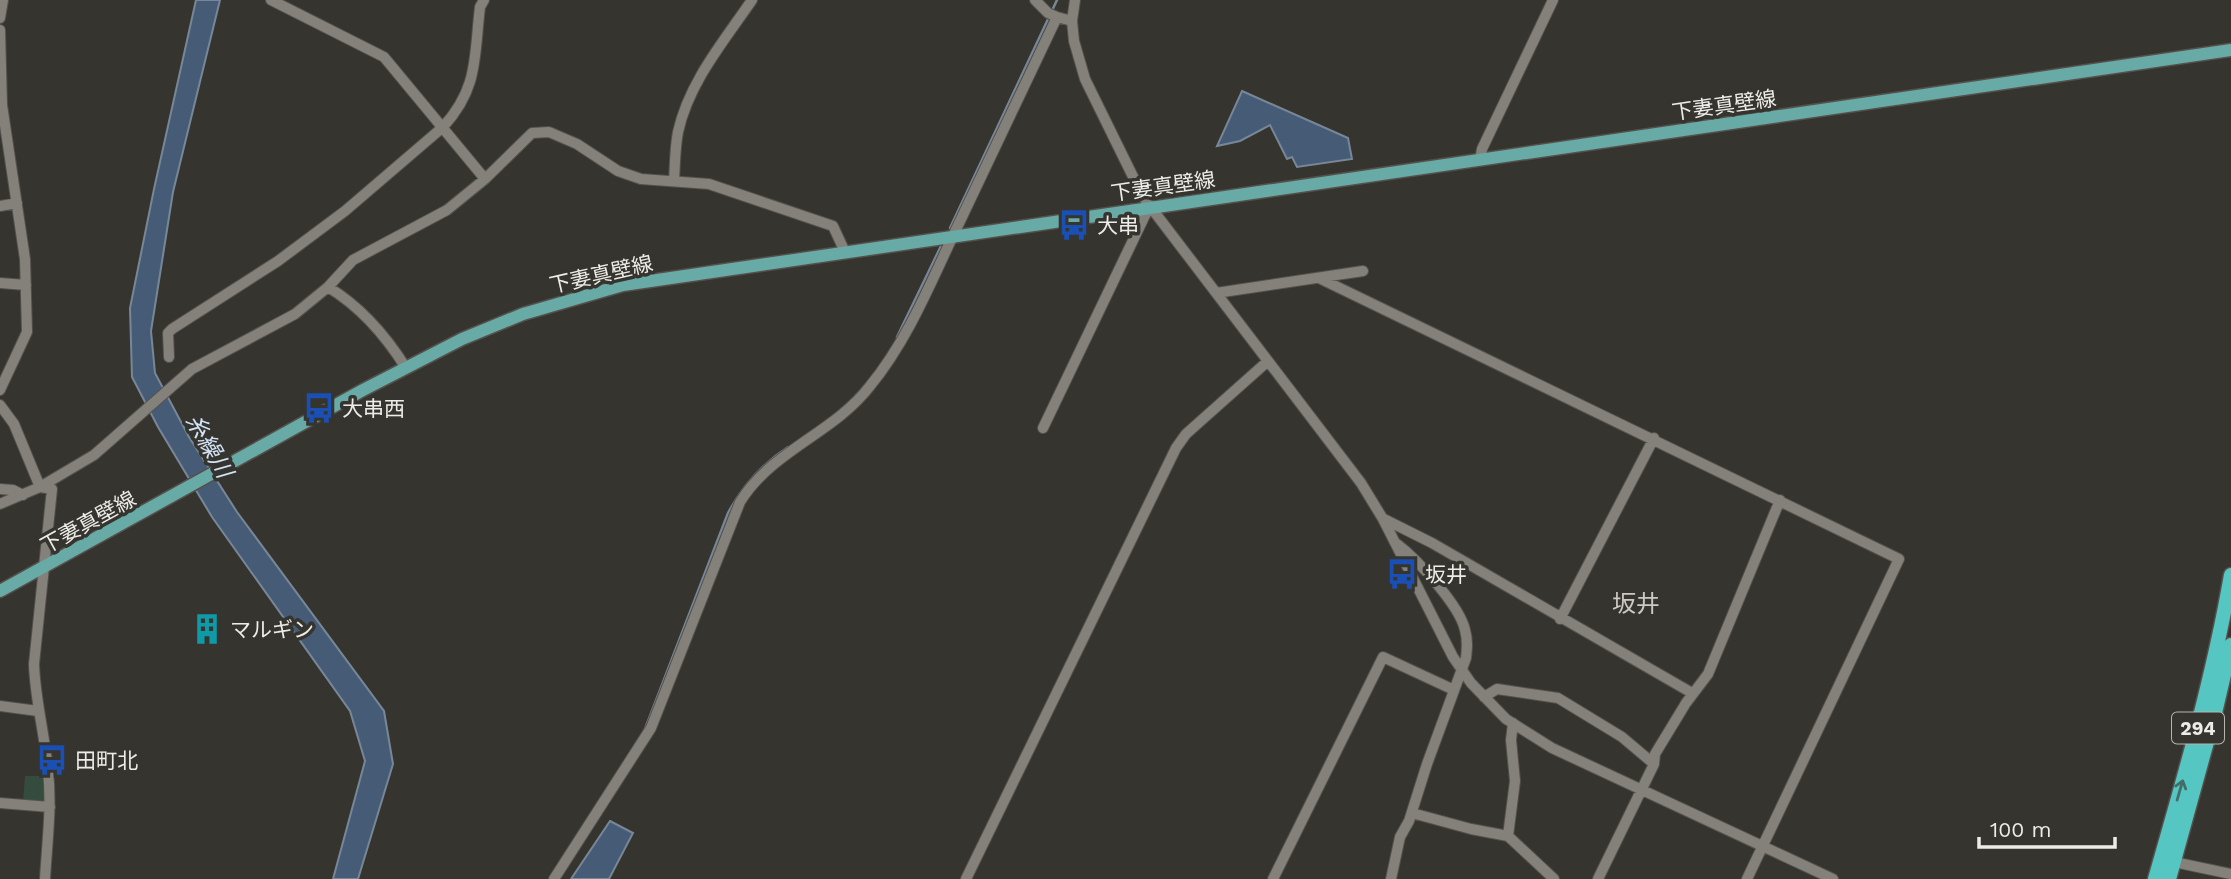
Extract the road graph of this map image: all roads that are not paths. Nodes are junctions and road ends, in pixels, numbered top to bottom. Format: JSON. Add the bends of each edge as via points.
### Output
{"nodes":[{"id":1,"x":3,"y":0,"type":"edge"},
{"id":2,"x":271,"y":0,"type":"edge"},
{"id":3,"x":484,"y":0,"type":"edge"},
{"id":4,"x":752,"y":0,"type":"edge"},
{"id":5,"x":1035,"y":0,"type":"edge"},
{"id":6,"x":1074,"y":0,"type":"edge"},
{"id":7,"x":1553,"y":0,"type":"edge"},
{"id":8,"x":1053,"y":15,"type":"junction"},
{"id":9,"x":0,"y":18,"type":"edge"},
{"id":10,"x":1072,"y":21,"type":"junction"},
{"id":11,"x":0,"y":30,"type":"edge"},
{"id":12,"x":2231,"y":51,"type":"edge"},
{"id":13,"x":1,"y":105,"type":"edge"},
{"id":14,"x":443,"y":127,"type":"junction"},
{"id":15,"x":1480,"y":160,"type":"junction"},
{"id":16,"x":485,"y":179,"type":"junction"},
{"id":17,"x":674,"y":180,"type":"junction"},
{"id":18,"x":17,"y":203,"type":"junction"},
{"id":19,"x":0,"y":206,"type":"edge"},
{"id":20,"x":1149,"y":207,"type":"junction"},
{"id":21,"x":953,"y":236,"type":"junction"},
{"id":22,"x":845,"y":252,"type":"junction"},
{"id":23,"x":1363,"y":271,"type":"dead end"},
{"id":24,"x":1319,"y":278,"type":"junction"},
{"id":25,"x":0,"y":283,"type":"edge"},
{"id":26,"x":26,"y":285,"type":"junction"},
{"id":27,"x":328,"y":286,"type":"junction"},
{"id":28,"x":1216,"y":293,"type":"junction"},
{"id":29,"x":169,"y":357,"type":"dead end"},
{"id":30,"x":1268,"y":360,"type":"junction"},
{"id":31,"x":406,"y":368,"type":"junction"},
{"id":32,"x":0,"y":390,"type":"edge"},
{"id":33,"x":0,"y":405,"type":"edge"},
{"id":34,"x":1043,"y":428,"type":"dead end"},
{"id":35,"x":1654,"y":439,"type":"junction"},
{"id":36,"x":40,"y":486,"type":"junction"},
{"id":37,"x":0,"y":489,"type":"edge"},
{"id":38,"x":23,"y":495,"type":"junction"},
{"id":39,"x":1780,"y":500,"type":"junction"},
{"id":40,"x":0,"y":504,"type":"edge"},
{"id":41,"x":1383,"y":519,"type":"junction"},
{"id":42,"x":1395,"y":542,"type":"junction"},
{"id":43,"x":42,"y":569,"type":"junction"},
{"id":44,"x":2231,"y":575,"type":"edge"},
{"id":45,"x":0,"y":590,"type":"edge"},
{"id":46,"x":1560,"y":619,"type":"junction"},
{"id":47,"x":2231,"y":645,"type":"edge"},
{"id":48,"x":1462,"y":671,"type":"junction"},
{"id":49,"x":1454,"y":690,"type":"junction"},
{"id":50,"x":1692,"y":693,"type":"junction"},
{"id":51,"x":1484,"y":697,"type":"junction"},
{"id":52,"x":0,"y":706,"type":"edge"},
{"id":53,"x":38,"y":711,"type":"junction"},
{"id":54,"x":1513,"y":723,"type":"junction"},
{"id":55,"x":1654,"y":764,"type":"junction"},
{"id":56,"x":1643,"y":790,"type":"junction"},
{"id":57,"x":0,"y":803,"type":"edge"},
{"id":58,"x":50,"y":807,"type":"junction"},
{"id":59,"x":1412,"y":813,"type":"junction"},
{"id":60,"x":1508,"y":836,"type":"junction"},
{"id":61,"x":1763,"y":847,"type":"junction"},
{"id":62,"x":2174,"y":863,"type":"junction"},
{"id":63,"x":2231,"y":874,"type":"edge"},
{"id":64,"x":45,"y":879,"type":"edge"},
{"id":65,"x":554,"y":879,"type":"edge"},
{"id":66,"x":965,"y":879,"type":"edge"},
{"id":67,"x":1273,"y":879,"type":"edge"},
{"id":68,"x":1391,"y":879,"type":"edge"},
{"id":69,"x":1554,"y":879,"type":"edge"},
{"id":70,"x":1598,"y":879,"type":"edge"},
{"id":71,"x":1747,"y":879,"type":"edge"},
{"id":72,"x":1833,"y":879,"type":"edge"},
{"id":73,"x":2155,"y":879,"type":"edge"},
{"id":74,"x":2169,"y":879,"type":"edge"}],
"edges":[{"from":1,"to":9,"type":"street"},
{"from":2,"to":14,"type":"street","via":[[384,57]]},
{"from":3,"to":14,"type":"street","via":[[469,89]]},
{"from":4,"to":17,"type":"street","via":[[702,72],[685,107]]},
{"from":5,"to":8,"type":"street"},
{"from":6,"to":10,"type":"street"},
{"from":7,"to":15,"type":"street"},
{"from":8,"to":10,"type":"street"},
{"from":8,"to":21,"type":"street"},
{"from":10,"to":20,"type":"street","via":[[1085,79]]},
{"from":11,"to":13,"type":"street"},
{"from":12,"to":15,"type":"main road","name":"下妻真壁線"},
{"from":13,"to":18,"type":"street"},
{"from":14,"to":16,"type":"street"},
{"from":14,"to":29,"type":"street","via":[[278,261],[172,329],[168,333]]},
{"from":15,"to":20,"type":"main road","name":"下妻真壁線"},
{"from":16,"to":17,"type":"street","via":[[532,133],[549,132],[618,171],[641,179]]},
{"from":16,"to":27,"type":"street","via":[[447,210],[353,260]]},
{"from":17,"to":22,"type":"street","via":[[709,184],[833,226]]},
{"from":18,"to":19,"type":"street"},
{"from":18,"to":26,"type":"street"},
{"from":20,"to":21,"type":"main road","name":"下妻真壁線"},
{"from":20,"to":28,"type":"street"},
{"from":20,"to":34,"type":"street"},
{"from":21,"to":22,"type":"main road","name":"下妻真壁線"},
{"from":21,"to":65,"type":"street","via":[[901,342],[870,387],[840,417],[770,467],[740,502],[651,728]]},
{"from":22,"to":31,"type":"main road","name":"下妻真壁線","via":[[623,285],[512,319]]},
{"from":23,"to":24,"type":"street"},
{"from":24,"to":28,"type":"street"},
{"from":24,"to":35,"type":"street"},
{"from":25,"to":26,"type":"street"},
{"from":26,"to":32,"type":"street","via":[[27,332]]},
{"from":27,"to":31,"type":"street","via":[[362,312]]},
{"from":27,"to":36,"type":"street","via":[[295,314],[192,369],[94,455]]},
{"from":28,"to":30,"type":"street"},
{"from":30,"to":41,"type":"street","via":[[1348,463]]},
{"from":30,"to":66,"type":"street","via":[[1181,440]]},
{"from":31,"to":43,"type":"main road","name":"下妻真壁線"},
{"from":33,"to":36,"type":"street","via":[[14,424]]},
{"from":35,"to":39,"type":"street"},
{"from":35,"to":46,"type":"street"},
{"from":36,"to":38,"type":"street"},
{"from":36,"to":43,"type":"street","via":[[51,489]]},
{"from":37,"to":38,"type":"street"},
{"from":38,"to":40,"type":"street"},
{"from":39,"to":50,"type":"street","via":[[1708,674]]},
{"from":39,"to":61,"type":"street","via":[[1899,559]]},
{"from":41,"to":42,"type":"street"},
{"from":41,"to":46,"type":"street"},
{"from":42,"to":48,"type":"street"},
{"from":42,"to":48,"type":"street","via":[[1414,557],[1461,620],[1467,640]]},
{"from":43,"to":45,"type":"main road","name":"下妻真壁線"},
{"from":43,"to":53,"type":"street","via":[[34,664]]},
{"from":73,"to":44,"type":"highway","number":"294","one_way":true,"via":[[2203,710]]},
{"from":46,"to":50,"type":"street"},
{"from":47,"to":62,"type":"highway","number":"294"},
{"from":48,"to":49,"type":"street"},
{"from":48,"to":51,"type":"street"},
{"from":49,"to":59,"type":"street"},
{"from":49,"to":67,"type":"street","via":[[1382,657]]},
{"from":50,"to":55,"type":"street","via":[[1655,754]]},
{"from":51,"to":54,"type":"street"},
{"from":51,"to":55,"type":"street","via":[[1497,689],[1558,698],[1622,737]]},
{"from":52,"to":53,"type":"street"},
{"from":53,"to":58,"type":"street","via":[[47,752]]},
{"from":54,"to":56,"type":"street","via":[[1552,748]]},
{"from":54,"to":60,"type":"street","via":[[1515,782]]},
{"from":55,"to":56,"type":"street"},
{"from":56,"to":61,"type":"street"},
{"from":56,"to":70,"type":"street"},
{"from":57,"to":58,"type":"street"},
{"from":58,"to":64,"type":"street"},
{"from":59,"to":60,"type":"street"},
{"from":59,"to":68,"type":"street","via":[[1400,837]]},
{"from":60,"to":69,"type":"street"},
{"from":61,"to":71,"type":"street"},
{"from":61,"to":72,"type":"street"},
{"from":62,"to":63,"type":"street"},
{"from":62,"to":74,"type":"highway","number":"294"}]}
